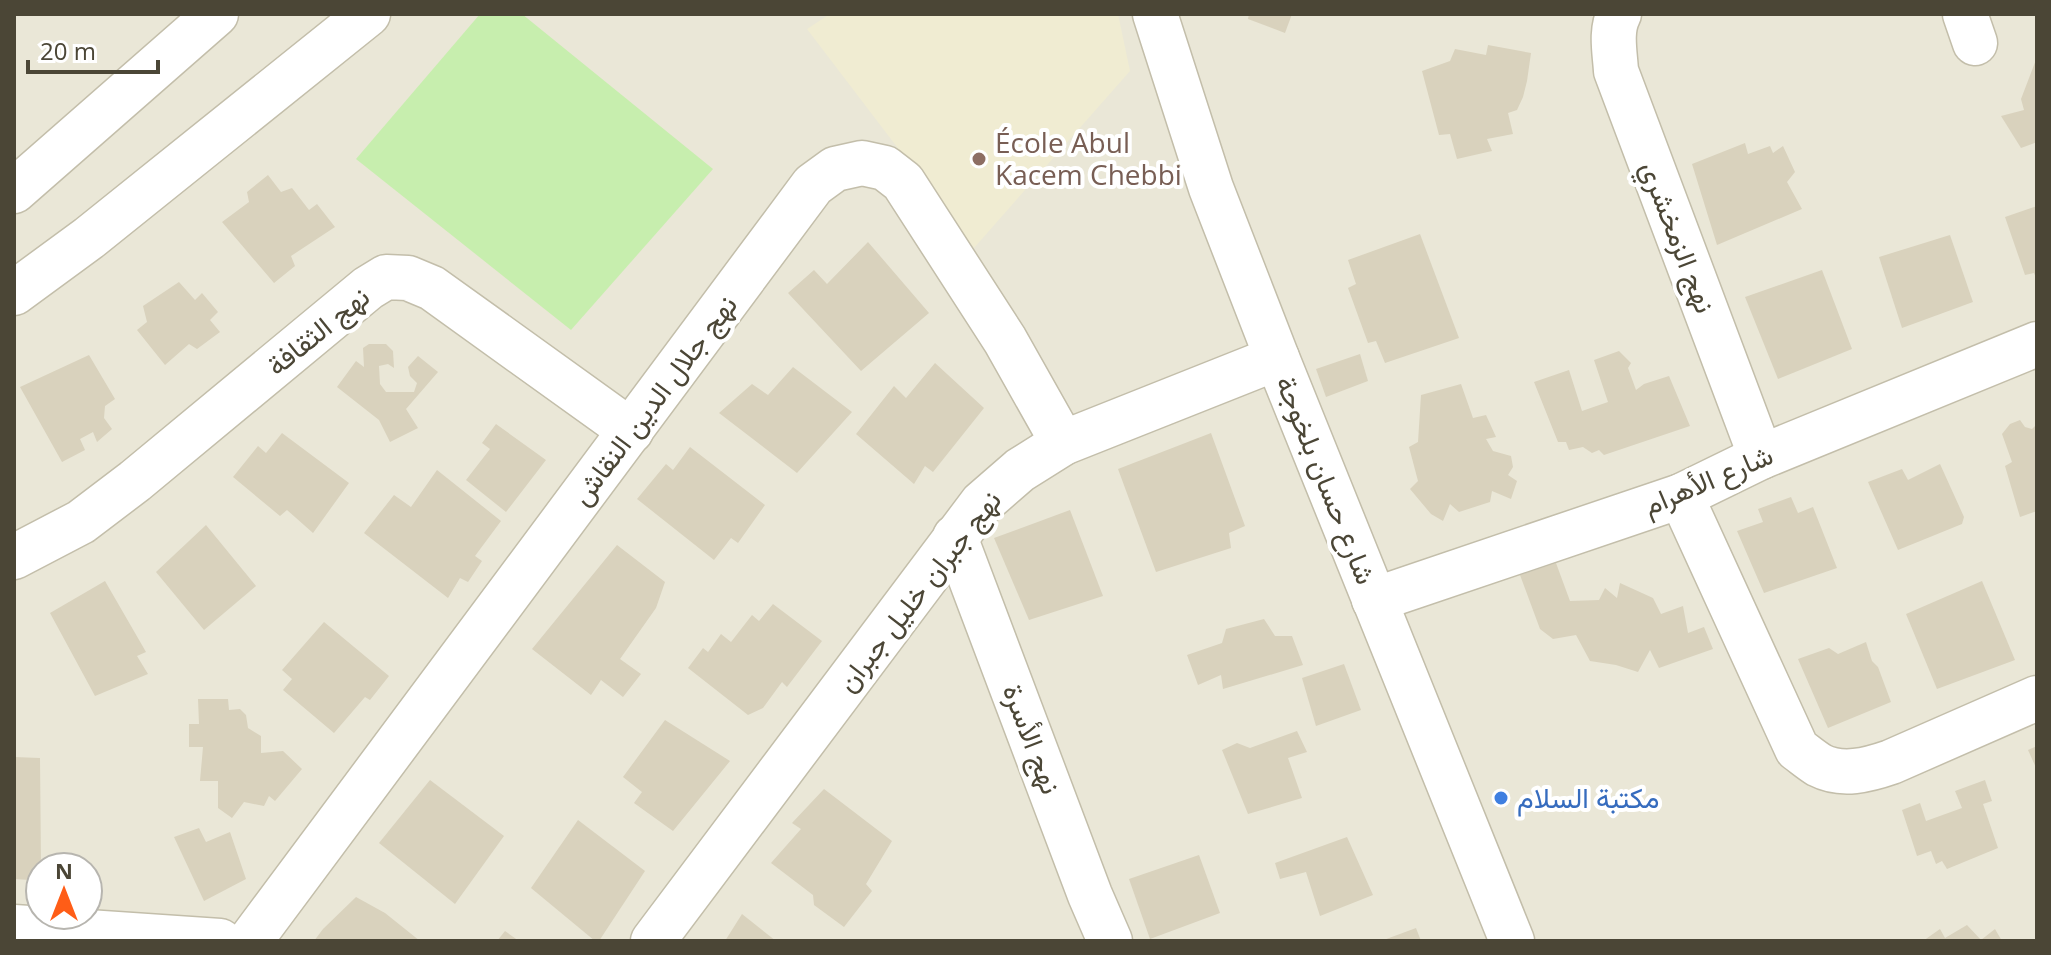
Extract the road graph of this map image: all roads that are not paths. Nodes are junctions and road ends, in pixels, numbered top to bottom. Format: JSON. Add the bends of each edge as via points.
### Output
{"nodes":[{"id":1,"x":216,"y":14,"type":"edge"},
{"id":2,"x":368,"y":14,"type":"edge"},
{"id":3,"x":1155,"y":14,"type":"edge"},
{"id":4,"x":1619,"y":14,"type":"edge"},
{"id":5,"x":14,"y":191,"type":"edge"},
{"id":6,"x":14,"y":293,"type":"edge"},
{"id":7,"x":2037,"y":344,"type":"edge"},
{"id":8,"x":1277,"y":358,"type":"junction"},
{"id":9,"x":631,"y":431,"type":"junction"},
{"id":10,"x":1063,"y":443,"type":"junction"},
{"id":11,"x":1761,"y":457,"type":"junction"},
{"id":12,"x":1681,"y":496,"type":"junction"},
{"id":13,"x":955,"y":537,"type":"junction"},
{"id":14,"x":14,"y":557,"type":"edge"},
{"id":15,"x":1374,"y":600,"type":"junction"},
{"id":16,"x":2037,"y":698,"type":"edge"},
{"id":17,"x":14,"y":927,"type":"edge"},
{"id":18,"x":220,"y":941,"type":"edge"},
{"id":19,"x":250,"y":941,"type":"edge"},
{"id":20,"x":653,"y":941,"type":"edge"},
{"id":21,"x":1110,"y":941,"type":"edge"},
{"id":22,"x":1512,"y":941,"type":"edge"}],
"edges":[{"from":1,"to":5,"type":"street"},
{"from":2,"to":6,"type":"street"},
{"from":3,"to":8,"type":"street","name":"شارع حسان بلخوجة","via":[[1211,188]]},
{"from":4,"to":11,"type":"street","name":"نهج الزمخشري","via":[[1616,71]]},
{"from":7,"to":11,"type":"street","name":"شارع الأهرام"},
{"from":8,"to":10,"type":"street","name":"نهج جبران خليل جبران"},
{"from":8,"to":15,"type":"street","name":"شارع حسان بلخوجة"},
{"from":9,"to":10,"type":"street","name":"نهج جلال الدين النقاش","via":[[813,185],[835,169],[862,163],[885,168],[903,182],[1005,340]]},
{"from":9,"to":14,"type":"street","name":"نهج الثقافة","via":[[432,288],[408,278],[386,277],[81,522]]},
{"from":9,"to":19,"type":"street","name":"نهج جلال الدين النقاش"},
{"from":10,"to":13,"type":"street","name":"نهج جبران خليل جبران","via":[[982,503]]},
{"from":11,"to":12,"type":"street","name":"شارع الأهرام"},
{"from":12,"to":15,"type":"street","name":"شارع الأهرام"},
{"from":12,"to":16,"type":"street","via":[[1797,749],[1821,766],[1866,771]]},
{"from":13,"to":20,"type":"street","name":"نهج جبران خليل جبران"},
{"from":13,"to":21,"type":"street","name":"نهج الأسرة"},
{"from":15,"to":22,"type":"street","name":"شارع حسان بلخوجة"},
{"from":17,"to":18,"type":"street"}]}
